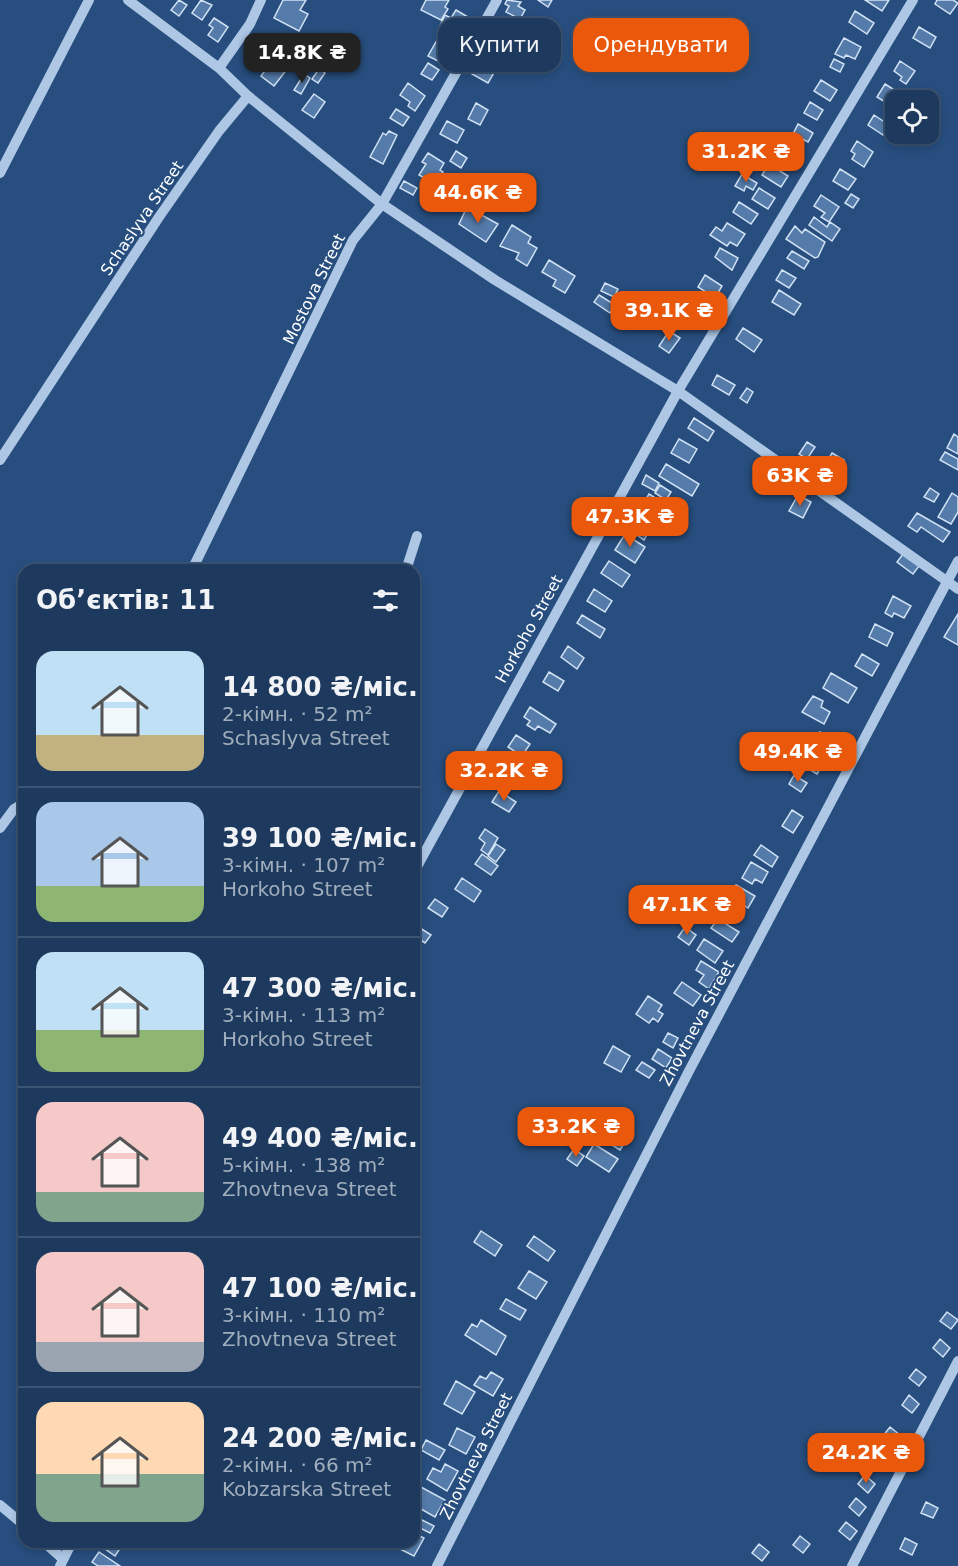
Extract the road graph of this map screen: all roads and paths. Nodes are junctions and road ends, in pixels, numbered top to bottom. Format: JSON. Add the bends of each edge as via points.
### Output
{"nodes":[{"id":1,"x":89,"y":0,"type":"edge"},
{"id":2,"x":128,"y":0,"type":"edge"},
{"id":3,"x":261,"y":0,"type":"edge"},
{"id":4,"x":497,"y":0,"type":"edge"},
{"id":5,"x":913,"y":0,"type":"edge"},
{"id":6,"x":219,"y":68,"type":"junction"},
{"id":7,"x":248,"y":96,"type":"junction"},
{"id":8,"x":0,"y":173,"type":"edge"},
{"id":9,"x":382,"y":204,"type":"junction"},
{"id":10,"x":678,"y":391,"type":"junction"},
{"id":11,"x":0,"y":460,"type":"edge"},
{"id":12,"x":417,"y":536,"type":"dead end"},
{"id":13,"x":958,"y":561,"type":"edge"},
{"id":14,"x":195,"y":564,"type":"edge"},
{"id":15,"x":408,"y":564,"type":"edge"},
{"id":16,"x":946,"y":581,"type":"junction"},
{"id":17,"x":958,"y":589,"type":"edge"},
{"id":18,"x":18,"y":807,"type":"edge"},
{"id":19,"x":0,"y":828,"type":"edge"},
{"id":20,"x":420,"y":861,"type":"edge"},
{"id":21,"x":958,"y":1361,"type":"edge"},
{"id":22,"x":0,"y":1505,"type":"edge"},
{"id":23,"x":18,"y":1520,"type":"edge"},
{"id":24,"x":49,"y":1548,"type":"edge"},
{"id":25,"x":69,"y":1548,"type":"edge"},
{"id":26,"x":62,"y":1562,"type":"edge"},
{"id":27,"x":437,"y":1566,"type":"edge"},
{"id":28,"x":852,"y":1566,"type":"edge"}],
"edges":[{"from":1,"to":8,"type":"street"},
{"from":2,"to":6,"type":"street"},
{"from":3,"to":6,"type":"street","via":[[250,24]]},
{"from":4,"to":9,"type":"street","name":"Mostova Street"},
{"from":5,"to":10,"type":"street","name":"Horkoho Street"},
{"from":6,"to":7,"type":"street"},
{"from":7,"to":9,"type":"street"},
{"from":7,"to":11,"type":"street","name":"Schaslyva Street","via":[[159,217]]},
{"from":9,"to":10,"type":"street","via":[[495,280]]},
{"from":9,"to":14,"type":"street","name":"Mostova Street","via":[[353,240]]},
{"from":10,"to":16,"type":"street"},
{"from":10,"to":20,"type":"street","name":"Horkoho Street"},
{"from":12,"to":15,"type":"street"},
{"from":13,"to":16,"type":"street","name":"Zhovtneva Street"},
{"from":16,"to":17,"type":"street"},
{"from":16,"to":27,"type":"street","name":"Zhovtneva Street","via":[[689,1071]]},
{"from":18,"to":19,"type":"street"},
{"from":21,"to":28,"type":"street"},
{"from":22,"to":23,"type":"street"},
{"from":24,"to":26,"type":"street"},
{"from":25,"to":26,"type":"street"}]}
